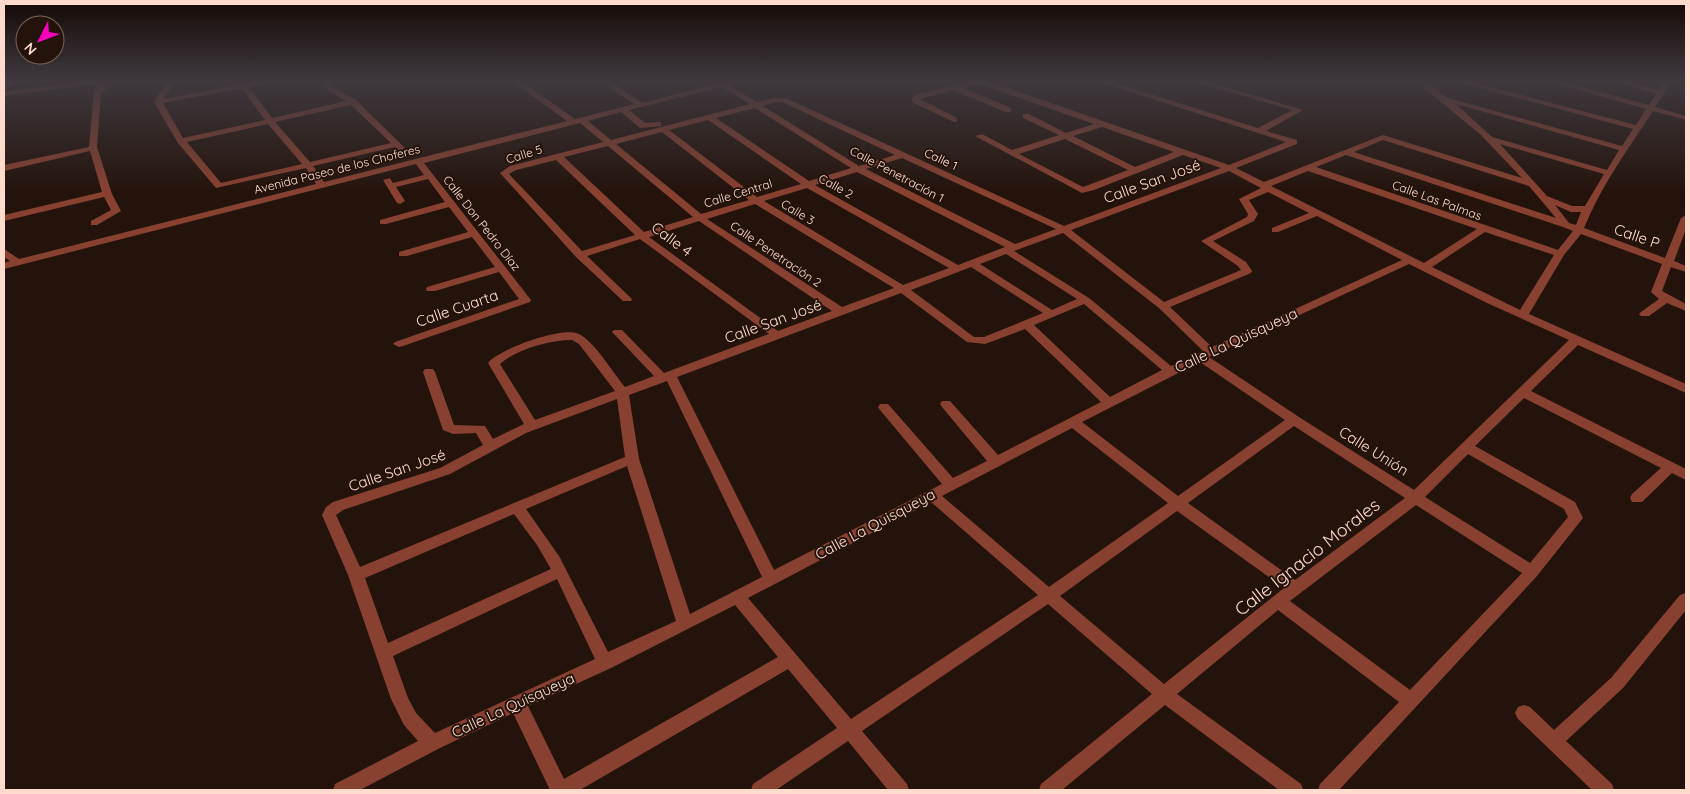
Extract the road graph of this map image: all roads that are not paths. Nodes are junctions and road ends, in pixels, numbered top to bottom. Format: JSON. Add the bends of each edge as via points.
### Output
{"nodes":[{"id":1,"x":96,"y":118,"type":"edge"},
{"id":2,"x":167,"y":118,"type":"edge"},
{"id":3,"x":268,"y":118,"type":"edge"},
{"id":4,"x":287,"y":118,"type":"edge"},
{"id":5,"x":370,"y":118,"type":"edge"},
{"id":6,"x":573,"y":118,"type":"edge"},
{"id":7,"x":593,"y":118,"type":"edge"},
{"id":8,"x":633,"y":118,"type":"edge"},
{"id":9,"x":689,"y":118,"type":"edge"},
{"id":10,"x":697,"y":118,"type":"edge"},
{"id":11,"x":719,"y":118,"type":"edge"},
{"id":12,"x":777,"y":118,"type":"edge"},
{"id":13,"x":821,"y":118,"type":"edge"},
{"id":14,"x":950,"y":118,"type":"edge"},
{"id":15,"x":1030,"y":118,"type":"edge"},
{"id":16,"x":1081,"y":118,"type":"edge"},
{"id":17,"x":1222,"y":118,"type":"edge"},
{"id":18,"x":1284,"y":118,"type":"edge"},
{"id":19,"x":1467,"y":118,"type":"edge"},
{"id":20,"x":1537,"y":118,"type":"edge"},
{"id":21,"x":1599,"y":118,"type":"edge"},
{"id":22,"x":1643,"y":118,"type":"edge"},
{"id":23,"x":1541,"y":119,"type":"joint"},
{"id":24,"x":954,"y":120,"type":"dead end"},
{"id":25,"x":577,"y":121,"type":"junction"},
{"id":26,"x":271,"y":122,"type":"junction"},
{"id":27,"x":1100,"y":125,"type":"junction"},
{"id":28,"x":1637,"y":128,"type":"junction"},
{"id":29,"x":663,"y":129,"type":"junction"},
{"id":30,"x":1261,"y":130,"type":"junction"},
{"id":31,"x":979,"y":136,"type":"dead end"},
{"id":32,"x":1067,"y":136,"type":"junction"},
{"id":33,"x":1489,"y":138,"type":"junction"},
{"id":34,"x":181,"y":141,"type":"junction"},
{"id":35,"x":611,"y":143,"type":"junction"},
{"id":36,"x":397,"y":144,"type":"junction"},
{"id":37,"x":94,"y":148,"type":"junction"},
{"id":38,"x":1625,"y":148,"type":"junction"},
{"id":39,"x":1182,"y":152,"type":"junction"},
{"id":40,"x":1346,"y":152,"type":"junction"},
{"id":41,"x":1012,"y":153,"type":"junction"},
{"id":42,"x":407,"y":154,"type":"dead end"},
{"id":43,"x":903,"y":155,"type":"junction"},
{"id":44,"x":558,"y":157,"type":"junction"},
{"id":45,"x":418,"y":161,"type":"junction"},
{"id":46,"x":308,"y":165,"type":"junction"},
{"id":47,"x":1306,"y":167,"type":"junction"},
{"id":48,"x":4,"y":168,"type":"edge"},
{"id":49,"x":1230,"y":168,"type":"junction"},
{"id":50,"x":858,"y":169,"type":"junction"},
{"id":51,"x":1136,"y":171,"type":"junction"},
{"id":52,"x":1609,"y":173,"type":"junction"},
{"id":53,"x":384,"y":176,"type":"dead end"},
{"id":54,"x":430,"y":176,"type":"junction"},
{"id":55,"x":807,"y":184,"type":"junction"},
{"id":56,"x":1534,"y":185,"type":"junction"},
{"id":57,"x":321,"y":186,"type":"junction"},
{"id":58,"x":391,"y":186,"type":"junction"},
{"id":59,"x":1266,"y":187,"type":"junction"},
{"id":60,"x":107,"y":194,"type":"junction"},
{"id":61,"x":1544,"y":198,"type":"junction"},
{"id":62,"x":755,"y":200,"type":"junction"},
{"id":63,"x":400,"y":201,"type":"dead end"},
{"id":64,"x":452,"y":203,"type":"junction"},
{"id":65,"x":1588,"y":209,"type":"junction"},
{"id":66,"x":1319,"y":212,"type":"junction"},
{"id":67,"x":4,"y":218,"type":"edge"},
{"id":68,"x":700,"y":218,"type":"junction"},
{"id":69,"x":1686,"y":218,"type":"edge"},
{"id":70,"x":383,"y":222,"type":"dead end"},
{"id":71,"x":94,"y":223,"type":"dead end"},
{"id":72,"x":1566,"y":225,"type":"junction"},
{"id":73,"x":1064,"y":229,"type":"junction"},
{"id":74,"x":1276,"y":230,"type":"dead end"},
{"id":75,"x":1483,"y":230,"type":"junction"},
{"id":76,"x":1578,"y":231,"type":"junction"},
{"id":77,"x":474,"y":233,"type":"junction"},
{"id":78,"x":642,"y":236,"type":"junction"},
{"id":79,"x":1010,"y":248,"type":"junction"},
{"id":80,"x":4,"y":252,"type":"edge"},
{"id":81,"x":403,"y":254,"type":"dead end"},
{"id":82,"x":580,"y":254,"type":"junction"},
{"id":83,"x":1560,"y":254,"type":"junction"},
{"id":84,"x":1409,"y":260,"type":"junction"},
{"id":85,"x":972,"y":262,"type":"junction"},
{"id":86,"x":18,"y":263,"type":"junction"},
{"id":87,"x":1668,"y":263,"type":"junction"},
{"id":88,"x":4,"y":266,"type":"edge"},
{"id":89,"x":501,"y":268,"type":"junction"},
{"id":90,"x":957,"y":268,"type":"junction"},
{"id":91,"x":1424,"y":268,"type":"junction"},
{"id":92,"x":1686,"y":269,"type":"edge"},
{"id":93,"x":431,"y":289,"type":"dead end"},
{"id":94,"x":903,"y":289,"type":"junction"},
{"id":95,"x":627,"y":299,"type":"dead end"},
{"id":96,"x":1666,"y":299,"type":"junction"},
{"id":97,"x":526,"y":300,"type":"joint"},
{"id":98,"x":1085,"y":300,"type":"junction"},
{"id":99,"x":1163,"y":306,"type":"junction"},
{"id":100,"x":1686,"y":308,"type":"edge"},
{"id":101,"x":841,"y":312,"type":"junction"},
{"id":102,"x":1050,"y":314,"type":"junction"},
{"id":103,"x":1645,"y":314,"type":"dead end"},
{"id":104,"x":1523,"y":315,"type":"junction"},
{"id":105,"x":1026,"y":324,"type":"junction"},
{"id":106,"x":618,"y":332,"type":"dead end"},
{"id":107,"x":777,"y":335,"type":"junction"},
{"id":108,"x":1578,"y":339,"type":"junction"},
{"id":109,"x":398,"y":344,"type":"dead end"},
{"id":110,"x":1206,"y":354,"type":"junction"},
{"id":111,"x":1170,"y":370,"type":"junction"},
{"id":112,"x":429,"y":372,"type":"dead end"},
{"id":113,"x":666,"y":376,"type":"junction"},
{"id":114,"x":1686,"y":389,"type":"edge"},
{"id":115,"x":622,"y":392,"type":"junction"},
{"id":116,"x":1523,"y":392,"type":"junction"},
{"id":117,"x":1110,"y":403,"type":"junction"},
{"id":118,"x":946,"y":404,"type":"dead end"},
{"id":119,"x":884,"y":407,"type":"dead end"},
{"id":120,"x":1294,"y":420,"type":"junction"},
{"id":121,"x":1073,"y":422,"type":"junction"},
{"id":122,"x":532,"y":426,"type":"junction"},
{"id":123,"x":491,"y":446,"type":"junction"},
{"id":124,"x":1466,"y":447,"type":"junction"},
{"id":125,"x":632,"y":459,"type":"junction"},
{"id":126,"x":995,"y":461,"type":"junction"},
{"id":127,"x":1670,"y":467,"type":"junction"},
{"id":128,"x":1686,"y":475,"type":"edge"},
{"id":129,"x":950,"y":484,"type":"junction"},
{"id":130,"x":931,"y":494,"type":"junction"},
{"id":131,"x":1416,"y":496,"type":"junction"},
{"id":132,"x":1637,"y":498,"type":"dead end"},
{"id":133,"x":1177,"y":503,"type":"junction"},
{"id":134,"x":516,"y":507,"type":"junction"},
{"id":135,"x":558,"y":572,"type":"junction"},
{"id":136,"x":1532,"y":572,"type":"junction"},
{"id":137,"x":356,"y":575,"type":"junction"},
{"id":138,"x":771,"y":579,"type":"junction"},
{"id":139,"x":1296,"y":589,"type":"junction"},
{"id":140,"x":737,"y":596,"type":"junction"},
{"id":141,"x":1048,"y":596,"type":"junction"},
{"id":142,"x":1686,"y":599,"type":"edge"},
{"id":143,"x":1278,"y":601,"type":"junction"},
{"id":144,"x":685,"y":624,"type":"junction"},
{"id":145,"x":384,"y":653,"type":"junction"},
{"id":146,"x":790,"y":659,"type":"junction"},
{"id":147,"x":605,"y":663,"type":"junction"},
{"id":148,"x":1165,"y":695,"type":"junction"},
{"id":149,"x":1411,"y":701,"type":"junction"},
{"id":150,"x":517,"y":703,"type":"junction"},
{"id":151,"x":1524,"y":713,"type":"dead end"},
{"id":152,"x":850,"y":731,"type":"junction"},
{"id":153,"x":1554,"y":741,"type":"junction"},
{"id":154,"x":432,"y":743,"type":"junction"},
{"id":155,"x":342,"y":790,"type":"edge"},
{"id":156,"x":562,"y":790,"type":"edge"},
{"id":157,"x":760,"y":790,"type":"edge"},
{"id":158,"x":900,"y":790,"type":"edge"},
{"id":159,"x":1048,"y":790,"type":"edge"},
{"id":160,"x":1294,"y":790,"type":"edge"},
{"id":161,"x":1327,"y":790,"type":"edge"},
{"id":162,"x":1605,"y":790,"type":"edge"}],
"edges":[{"from":1,"to":37,"type":"street"},
{"from":2,"to":34,"type":"street"},
{"from":3,"to":26,"type":"street"},
{"from":4,"to":26,"type":"street"},
{"from":5,"to":36,"type":"street"},
{"from":6,"to":25,"type":"street","name":"Calle Penetración 2"},
{"from":7,"to":25,"type":"street","name":"Avenida Paseo de los Choferes"},
{"from":8,"to":9,"type":"street","via":[[648,127]]},
{"from":10,"to":29,"type":"street","name":"Calle 5"},
{"from":11,"to":55,"type":"street","name":"Calle 2"},
{"from":12,"to":50,"type":"street","name":"Calle Penetración 1"},
{"from":13,"to":43,"type":"street","name":"Calle 1"},
{"from":14,"to":24,"type":"street"},
{"from":15,"to":32,"type":"street"},
{"from":16,"to":27,"type":"street"},
{"from":17,"to":30,"type":"street"},
{"from":18,"to":30,"type":"street"},
{"from":19,"to":33,"type":"street"},
{"from":20,"to":23,"type":"street"},
{"from":21,"to":28,"type":"street"},
{"from":22,"to":28,"type":"street"},
{"from":23,"to":38,"type":"street"},
{"from":25,"to":35,"type":"street","name":"Calle Penetración 2"},
{"from":25,"to":45,"type":"street","name":"Avenida Paseo de los Choferes"},
{"from":26,"to":34,"type":"street"},
{"from":26,"to":46,"type":"street"},
{"from":27,"to":32,"type":"street"},
{"from":27,"to":39,"type":"street"},
{"from":28,"to":38,"type":"street"},
{"from":29,"to":35,"type":"street","name":"Calle 5"},
{"from":29,"to":62,"type":"street","name":"Calle 3"},
{"from":30,"to":49,"type":"street","name":"Calle San José","via":[[1294,142]]},
{"from":31,"to":41,"type":"street"},
{"from":32,"to":41,"type":"street"},
{"from":32,"to":51,"type":"street"},
{"from":33,"to":52,"type":"street"},
{"from":33,"to":56,"type":"street"},
{"from":34,"to":46,"type":"street","via":[[220,186]]},
{"from":35,"to":44,"type":"street","name":"Calle 5"},
{"from":35,"to":68,"type":"street","name":"Calle Penetración 2"},
{"from":36,"to":42,"type":"street"},
{"from":36,"to":46,"type":"street"},
{"from":37,"to":48,"type":"street"},
{"from":37,"to":60,"type":"street"},
{"from":38,"to":52,"type":"street"},
{"from":39,"to":49,"type":"street"},
{"from":39,"to":51,"type":"street"},
{"from":40,"to":47,"type":"street"},
{"from":40,"to":56,"type":"street","via":[[1383,136]]},
{"from":40,"to":72,"type":"street","name":"Calle P"},
{"from":41,"to":51,"type":"street","via":[[1082,190]]},
{"from":43,"to":50,"type":"street","name":"Calle Central"},
{"from":43,"to":73,"type":"street","name":"Calle 1"},
{"from":44,"to":78,"type":"street","name":"Calle 4"},
{"from":44,"to":82,"type":"street","name":"Calle 5","via":[[509,170],[504,175]]},
{"from":45,"to":54,"type":"street","name":"Calle Don Pedro Díaz"},
{"from":45,"to":57,"type":"street","name":"Avenida Paseo de los Choferes"},
{"from":46,"to":57,"type":"street"},
{"from":47,"to":59,"type":"street"},
{"from":47,"to":75,"type":"street","name":"Calle Las Palmas"},
{"from":49,"to":59,"type":"street"},
{"from":49,"to":73,"type":"street","name":"Calle San José"},
{"from":50,"to":55,"type":"street","name":"Calle Central"},
{"from":50,"to":79,"type":"street","name":"Calle Penetración 1"},
{"from":52,"to":65,"type":"street"},
{"from":53,"to":58,"type":"street"},
{"from":54,"to":58,"type":"street"},
{"from":54,"to":64,"type":"street","name":"Calle Don Pedro Díaz"},
{"from":55,"to":62,"type":"street","name":"Calle Central"},
{"from":55,"to":90,"type":"street","name":"Calle 2"},
{"from":56,"to":61,"type":"street"},
{"from":57,"to":86,"type":"street","name":"Avenida Paseo de los Choferes"},
{"from":58,"to":63,"type":"street"},
{"from":59,"to":66,"type":"street"},
{"from":59,"to":99,"type":"street","via":[[1244,199],[1253,214],[1251,219],[1206,241],[1242,264],[1247,271]]},
{"from":60,"to":67,"type":"street"},
{"from":60,"to":71,"type":"street","via":[[116,211]]},
{"from":61,"to":65,"type":"street","via":[[1566,208]]},
{"from":61,"to":72,"type":"street"},
{"from":62,"to":68,"type":"street","name":"Calle Central"},
{"from":62,"to":94,"type":"street","name":"Calle 3"},
{"from":64,"to":70,"type":"street"},
{"from":64,"to":77,"type":"street","name":"Calle Don Pedro Díaz"},
{"from":65,"to":76,"type":"street"},
{"from":66,"to":74,"type":"street"},
{"from":66,"to":84,"type":"street"},
{"from":68,"to":78,"type":"street","name":"Calle Central"},
{"from":68,"to":101,"type":"street","name":"Calle Penetración 2"},
{"from":69,"to":87,"type":"street"},
{"from":72,"to":76,"type":"street","name":"Calle P"},
{"from":73,"to":79,"type":"street","name":"Calle San José"},
{"from":73,"to":99,"type":"street","name":"Calle Unión"},
{"from":75,"to":83,"type":"street","name":"Calle Las Palmas"},
{"from":75,"to":91,"type":"street"},
{"from":76,"to":83,"type":"street"},
{"from":76,"to":87,"type":"street","name":"Calle P"},
{"from":77,"to":81,"type":"street"},
{"from":77,"to":89,"type":"street","name":"Calle Don Pedro Díaz"},
{"from":78,"to":82,"type":"street","name":"Calle Central"},
{"from":78,"to":107,"type":"street","name":"Calle 4"},
{"from":79,"to":85,"type":"street","name":"Calle San José"},
{"from":79,"to":98,"type":"street","name":"Calle Penetración 1"},
{"from":80,"to":86,"type":"street"},
{"from":82,"to":95,"type":"street","name":"Calle 5"},
{"from":83,"to":104,"type":"street"},
{"from":84,"to":91,"type":"street"},
{"from":84,"to":110,"type":"street","name":"Calle La Quisqueya"},
{"from":85,"to":90,"type":"street","name":"Calle San José"},
{"from":85,"to":102,"type":"street"},
{"from":86,"to":88,"type":"street","name":"Avenida Paseo de los Choferes"},
{"from":87,"to":92,"type":"street","name":"Calle P"},
{"from":87,"to":96,"type":"street","via":[[1656,292]]},
{"from":89,"to":93,"type":"street"},
{"from":89,"to":97,"type":"street","name":"Calle Don Pedro Díaz"},
{"from":90,"to":94,"type":"street","name":"Calle San José"},
{"from":91,"to":104,"type":"street"},
{"from":94,"to":101,"type":"street","name":"Calle San José"},
{"from":94,"to":105,"type":"street","name":"Calle 3","via":[[971,340],[985,341]]},
{"from":96,"to":100,"type":"street"},
{"from":96,"to":103,"type":"street"},
{"from":97,"to":109,"type":"street","name":"Calle Cuarta"},
{"from":98,"to":102,"type":"street","name":"Calle 3"},
{"from":98,"to":111,"type":"street","name":"Calle Penetración 1"},
{"from":99,"to":110,"type":"street","name":"Calle Unión"},
{"from":101,"to":107,"type":"street","name":"Calle San José"},
{"from":102,"to":105,"type":"street","name":"Calle 3"},
{"from":104,"to":108,"type":"street"},
{"from":105,"to":117,"type":"street"},
{"from":106,"to":113,"type":"street"},
{"from":107,"to":113,"type":"street","name":"Calle San José"},
{"from":108,"to":114,"type":"street"},
{"from":108,"to":116,"type":"street","name":"Calle Ignacio Morales"},
{"from":110,"to":111,"type":"street","name":"Calle La Quisqueya"},
{"from":110,"to":120,"type":"street","name":"Calle Unión"},
{"from":111,"to":117,"type":"street","name":"Calle La Quisqueya"},
{"from":112,"to":123,"type":"street","via":[[448,427],[453,430],[480,429]]},
{"from":113,"to":115,"type":"street","name":"Calle San José"},
{"from":113,"to":138,"type":"street"},
{"from":115,"to":122,"type":"street","name":"Calle San José"},
{"from":115,"to":122,"type":"street","via":[[583,342],[574,336],[557,337],[496,360],[494,366]]},
{"from":115,"to":125,"type":"street"},
{"from":116,"to":124,"type":"street","name":"Calle Ignacio Morales"},
{"from":116,"to":127,"type":"street"},
{"from":117,"to":121,"type":"street","name":"Calle La Quisqueya"},
{"from":118,"to":126,"type":"street"},
{"from":119,"to":129,"type":"street"},
{"from":120,"to":131,"type":"street","name":"Calle Unión"},
{"from":120,"to":133,"type":"street"},
{"from":121,"to":126,"type":"street","name":"Calle La Quisqueya"},
{"from":121,"to":133,"type":"street"},
{"from":122,"to":123,"type":"street","name":"Calle San José"},
{"from":123,"to":137,"type":"street","name":"Calle San José","via":[[445,471],[331,511],[329,516]]},
{"from":124,"to":131,"type":"street","name":"Calle Ignacio Morales"},
{"from":124,"to":136,"type":"street","via":[[1561,500],[1575,512],[1573,523]]},
{"from":125,"to":134,"type":"street"},
{"from":125,"to":144,"type":"street"},
{"from":126,"to":129,"type":"street","name":"Calle La Quisqueya"},
{"from":127,"to":128,"type":"street"},
{"from":127,"to":132,"type":"street"},
{"from":129,"to":130,"type":"street","name":"Calle La Quisqueya"},
{"from":130,"to":138,"type":"street","name":"Calle La Quisqueya"},
{"from":130,"to":141,"type":"street"},
{"from":131,"to":136,"type":"street","name":"Calle Unión"},
{"from":131,"to":139,"type":"street","name":"Calle Ignacio Morales"},
{"from":133,"to":139,"type":"street"},
{"from":133,"to":141,"type":"street"},
{"from":134,"to":135,"type":"street","via":[[532,524]]},
{"from":134,"to":137,"type":"street"},
{"from":135,"to":145,"type":"street"},
{"from":135,"to":147,"type":"street"},
{"from":136,"to":149,"type":"street"},
{"from":137,"to":145,"type":"street"},
{"from":138,"to":140,"type":"street","name":"Calle La Quisqueya"},
{"from":139,"to":143,"type":"street","name":"Calle Ignacio Morales"},
{"from":140,"to":144,"type":"street","name":"Calle La Quisqueya"},
{"from":140,"to":146,"type":"street"},
{"from":141,"to":148,"type":"street"},
{"from":141,"to":152,"type":"street"},
{"from":142,"to":153,"type":"street","via":[[1617,683]]},
{"from":143,"to":148,"type":"street","name":"Calle Ignacio Morales"},
{"from":143,"to":149,"type":"street"},
{"from":144,"to":147,"type":"street","name":"Calle La Quisqueya"},
{"from":145,"to":154,"type":"street","via":[[410,719]]},
{"from":146,"to":152,"type":"street"},
{"from":146,"to":156,"type":"street"},
{"from":147,"to":150,"type":"street","name":"Calle La Quisqueya"},
{"from":148,"to":159,"type":"street","name":"Calle Ignacio Morales"},
{"from":148,"to":160,"type":"street"},
{"from":149,"to":161,"type":"street"},
{"from":150,"to":154,"type":"street","name":"Calle La Quisqueya"},
{"from":150,"to":156,"type":"street"},
{"from":151,"to":153,"type":"street"},
{"from":152,"to":157,"type":"street"},
{"from":152,"to":158,"type":"street"},
{"from":153,"to":162,"type":"street"},
{"from":154,"to":155,"type":"street","name":"Calle La Quisqueya"}]}
